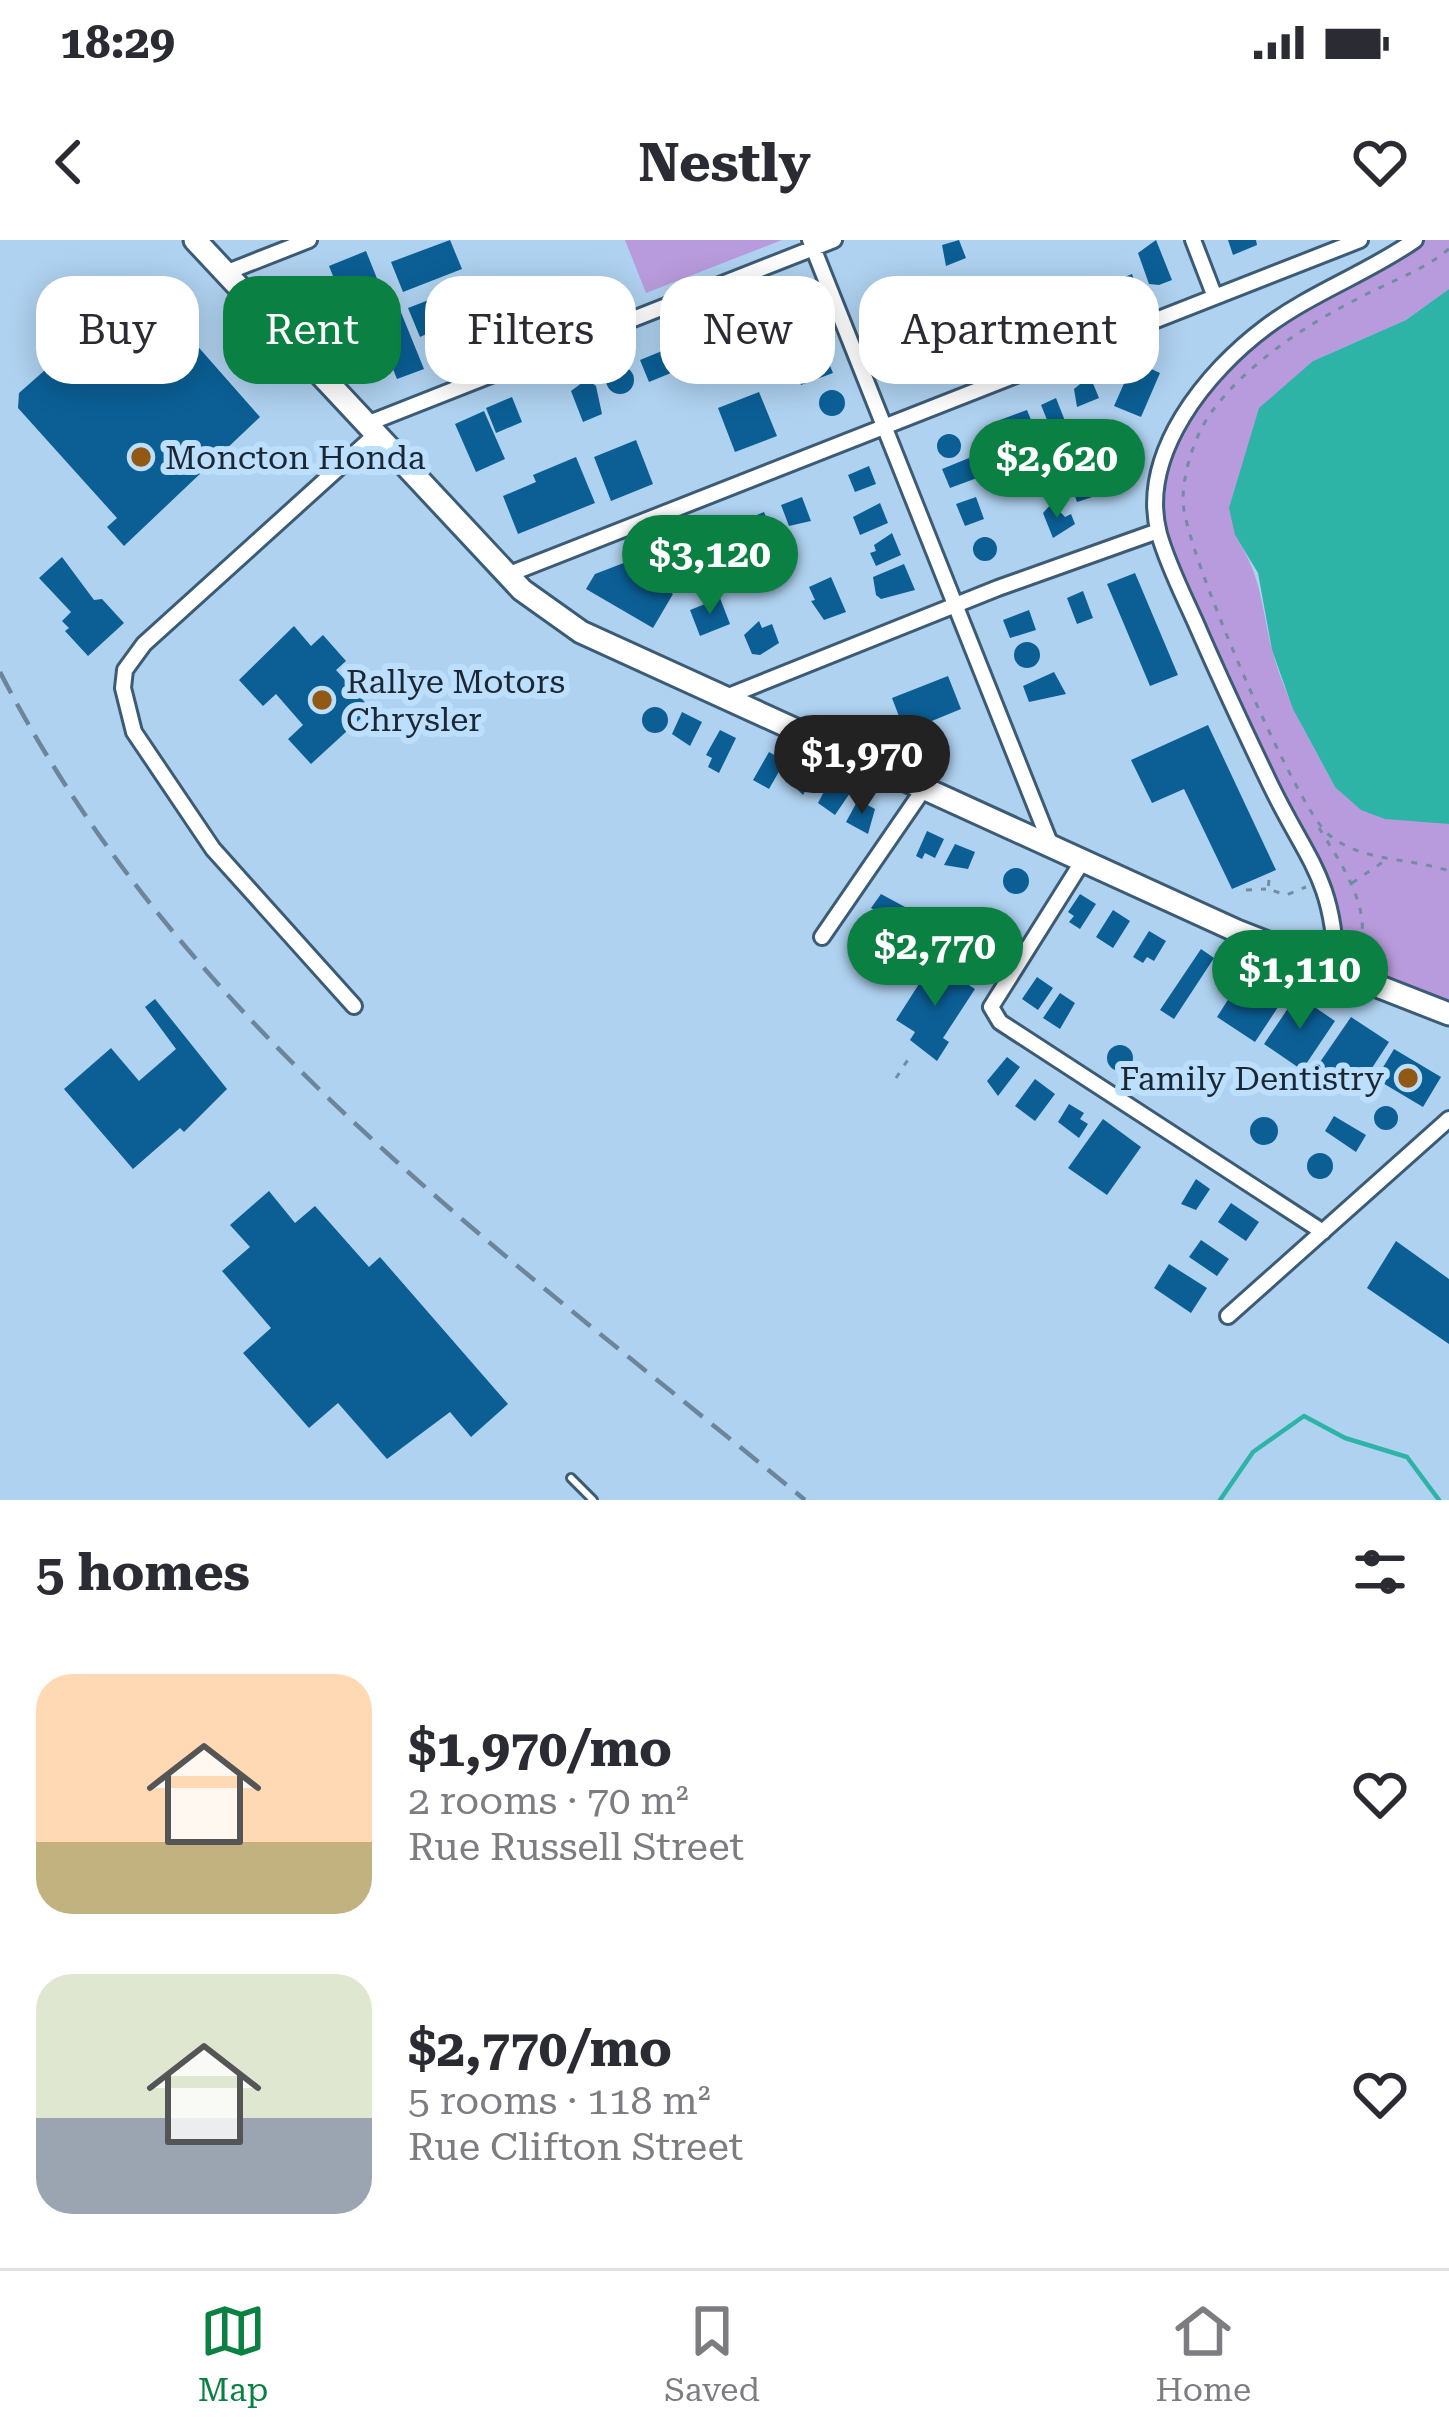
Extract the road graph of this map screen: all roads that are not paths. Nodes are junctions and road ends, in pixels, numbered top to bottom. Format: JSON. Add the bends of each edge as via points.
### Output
{"nodes":[{"id":1,"x":195,"y":240,"type":"edge"},
{"id":2,"x":309,"y":240,"type":"edge"},
{"id":3,"x":834,"y":240,"type":"edge"},
{"id":4,"x":1193,"y":240,"type":"edge"},
{"id":5,"x":1360,"y":240,"type":"edge"},
{"id":6,"x":1415,"y":240,"type":"edge"},
{"id":7,"x":812,"y":244,"type":"edge"},
{"id":8,"x":225,"y":273,"type":"junction"},
{"id":9,"x":1215,"y":297,"type":"junction"},
{"id":10,"x":884,"y":427,"type":"junction"},
{"id":11,"x":369,"y":431,"type":"junction"},
{"id":12,"x":1158,"y":531,"type":"junction"},
{"id":13,"x":507,"y":575,"type":"junction"},
{"id":14,"x":957,"y":605,"type":"junction"},
{"id":15,"x":721,"y":699,"type":"junction"},
{"id":16,"x":923,"y":790,"type":"junction"},
{"id":17,"x":1052,"y":848,"type":"junction"},
{"id":18,"x":1082,"y":862,"type":"junction"},
{"id":19,"x":822,"y":937,"type":"dead end"},
{"id":20,"x":1336,"y":968,"type":"junction"},
{"id":21,"x":354,"y":1006,"type":"dead end"},
{"id":22,"x":1449,"y":1014,"type":"edge"},
{"id":23,"x":1449,"y":1119,"type":"edge"},
{"id":24,"x":1323,"y":1232,"type":"junction"},
{"id":25,"x":1228,"y":1316,"type":"dead end"},
{"id":26,"x":571,"y":1478,"type":"dead end"},
{"id":27,"x":593,"y":1500,"type":"edge"}],
"edges":[{"from":1,"to":8,"type":"main road"},
{"from":2,"to":8,"type":"street"},
{"from":3,"to":7,"type":"street"},
{"from":4,"to":9,"type":"street"},
{"from":5,"to":9,"type":"street"},
{"from":6,"to":12,"type":"street","via":[[1307,298],[1211,379],[1187,407],[1161,467]]},
{"from":7,"to":10,"type":"street"},
{"from":7,"to":11,"type":"street"},
{"from":8,"to":11,"type":"main road"},
{"from":9,"to":10,"type":"street"},
{"from":10,"to":13,"type":"street"},
{"from":10,"to":14,"type":"street"},
{"from":11,"to":13,"type":"main road"},
{"from":11,"to":21,"type":"street","via":[[144,644],[123,688],[134,732],[214,848]]},
{"from":12,"to":14,"type":"street"},
{"from":12,"to":20,"type":"street","via":[[1264,771],[1324,879]]},
{"from":13,"to":15,"type":"main road","via":[[581,632]]},
{"from":14,"to":15,"type":"street"},
{"from":14,"to":17,"type":"street"},
{"from":15,"to":16,"type":"main road"},
{"from":16,"to":17,"type":"main road"},
{"from":16,"to":19,"type":"street"},
{"from":17,"to":18,"type":"main road"},
{"from":18,"to":20,"type":"main road"},
{"from":18,"to":24,"type":"street","via":[[991,1007],[1000,1022]]},
{"from":20,"to":22,"type":"main road"},
{"from":23,"to":24,"type":"street"},
{"from":24,"to":25,"type":"street"},
{"from":26,"to":27,"type":"lane"}]}
